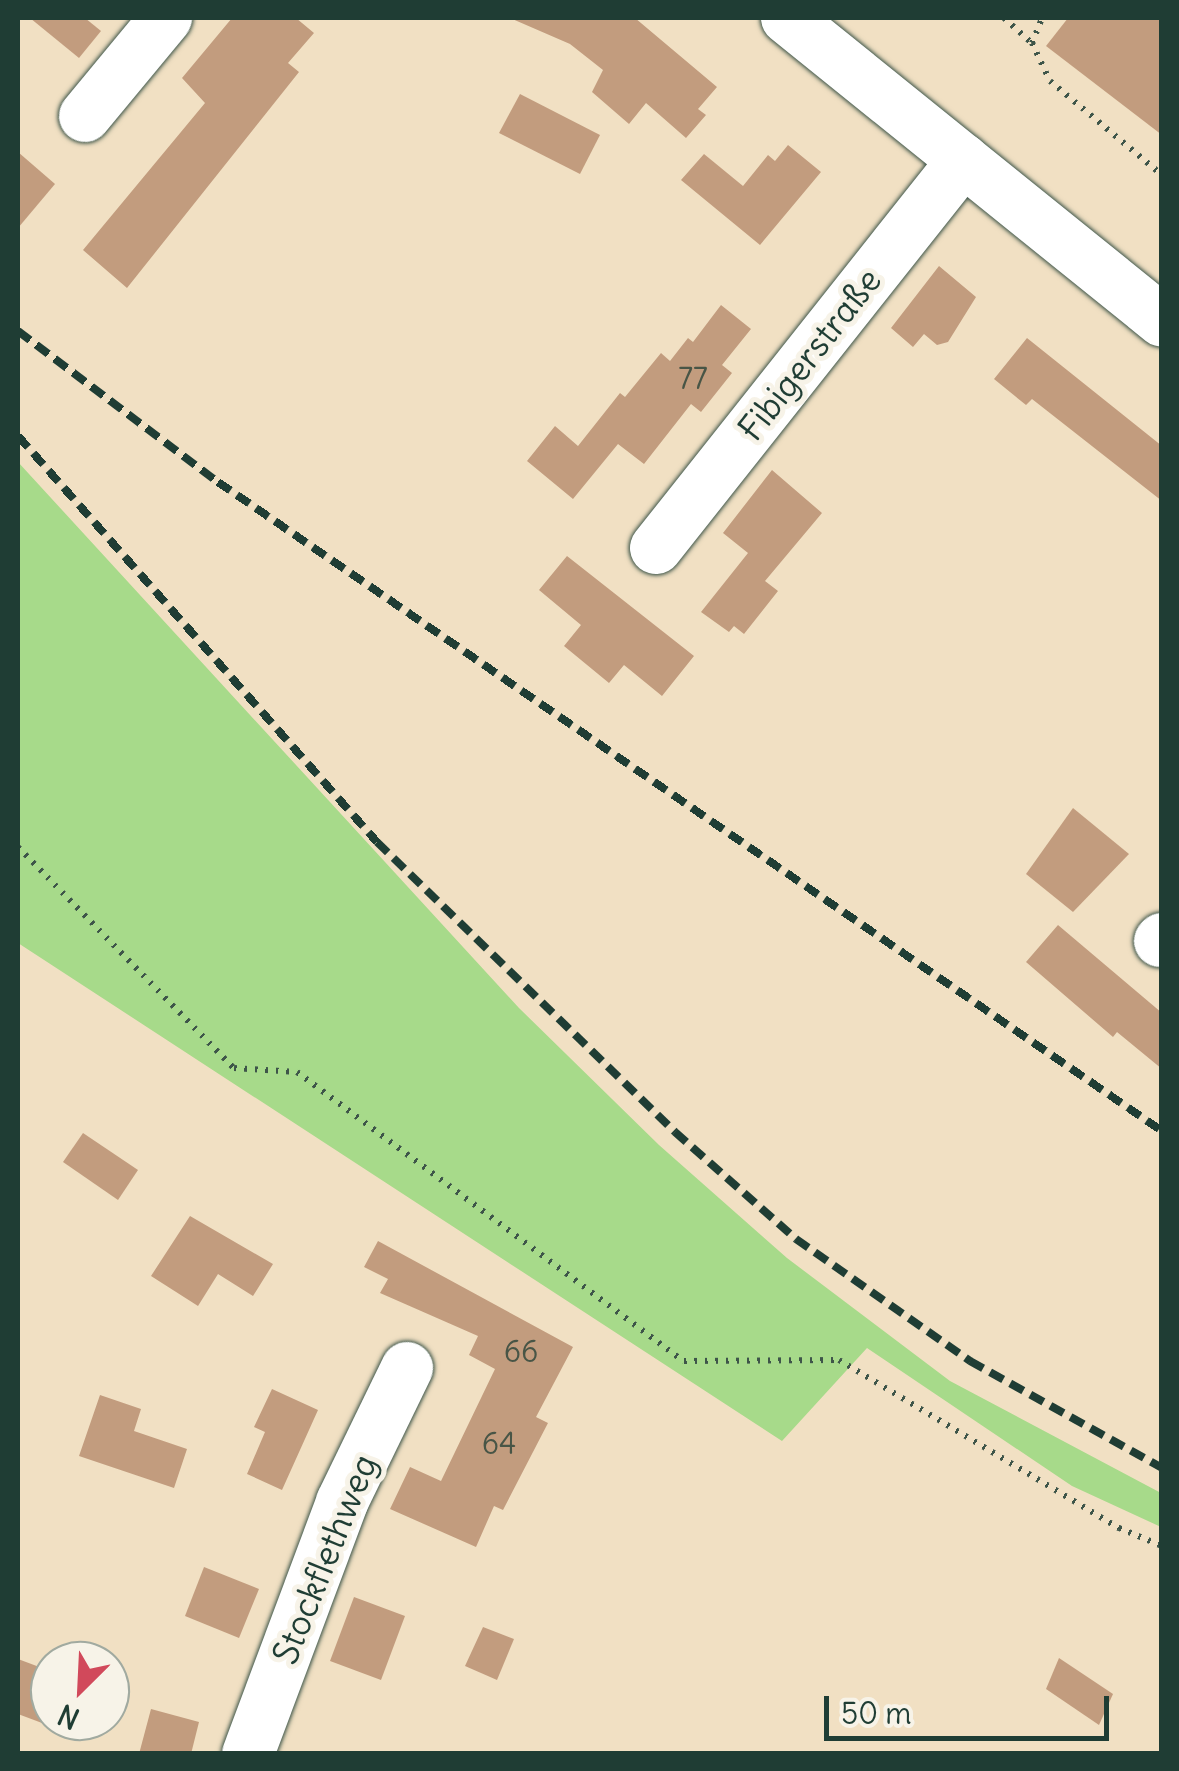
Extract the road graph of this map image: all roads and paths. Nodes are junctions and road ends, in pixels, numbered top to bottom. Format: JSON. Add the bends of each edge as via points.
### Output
{"nodes":[{"id":1,"x":166,"y":18,"type":"edge"},
{"id":2,"x":787,"y":18,"type":"edge"},
{"id":3,"x":1004,"y":18,"type":"edge"},
{"id":4,"x":1042,"y":18,"type":"edge"},
{"id":5,"x":1032,"y":43,"type":"junction"},
{"id":6,"x":85,"y":116,"type":"dead end"},
{"id":7,"x":963,"y":160,"type":"junction"},
{"id":8,"x":1162,"y":175,"type":"edge"},
{"id":9,"x":1162,"y":321,"type":"edge"},
{"id":10,"x":656,"y":548,"type":"dead end"},
{"id":11,"x":18,"y":846,"type":"edge"},
{"id":12,"x":407,"y":1368,"type":"dead end"},
{"id":13,"x":1162,"y":1546,"type":"edge"},
{"id":14,"x":248,"y":1754,"type":"edge"}],
"edges":[{"from":1,"to":6,"type":"street"},
{"from":2,"to":7,"type":"street"},
{"from":3,"to":5,"type":"path"},
{"from":4,"to":5,"type":"path"},
{"from":5,"to":8,"type":"path","via":[[1050,81]]},
{"from":7,"to":9,"type":"street"},
{"from":7,"to":10,"type":"street","name":"Fibigerstraße"},
{"from":11,"to":13,"type":"path","via":[[234,1068],[297,1072],[684,1361],[840,1360],[1119,1528]]},
{"from":12,"to":14,"type":"street","name":"Stockflethweg","via":[[342,1502]]}]}
